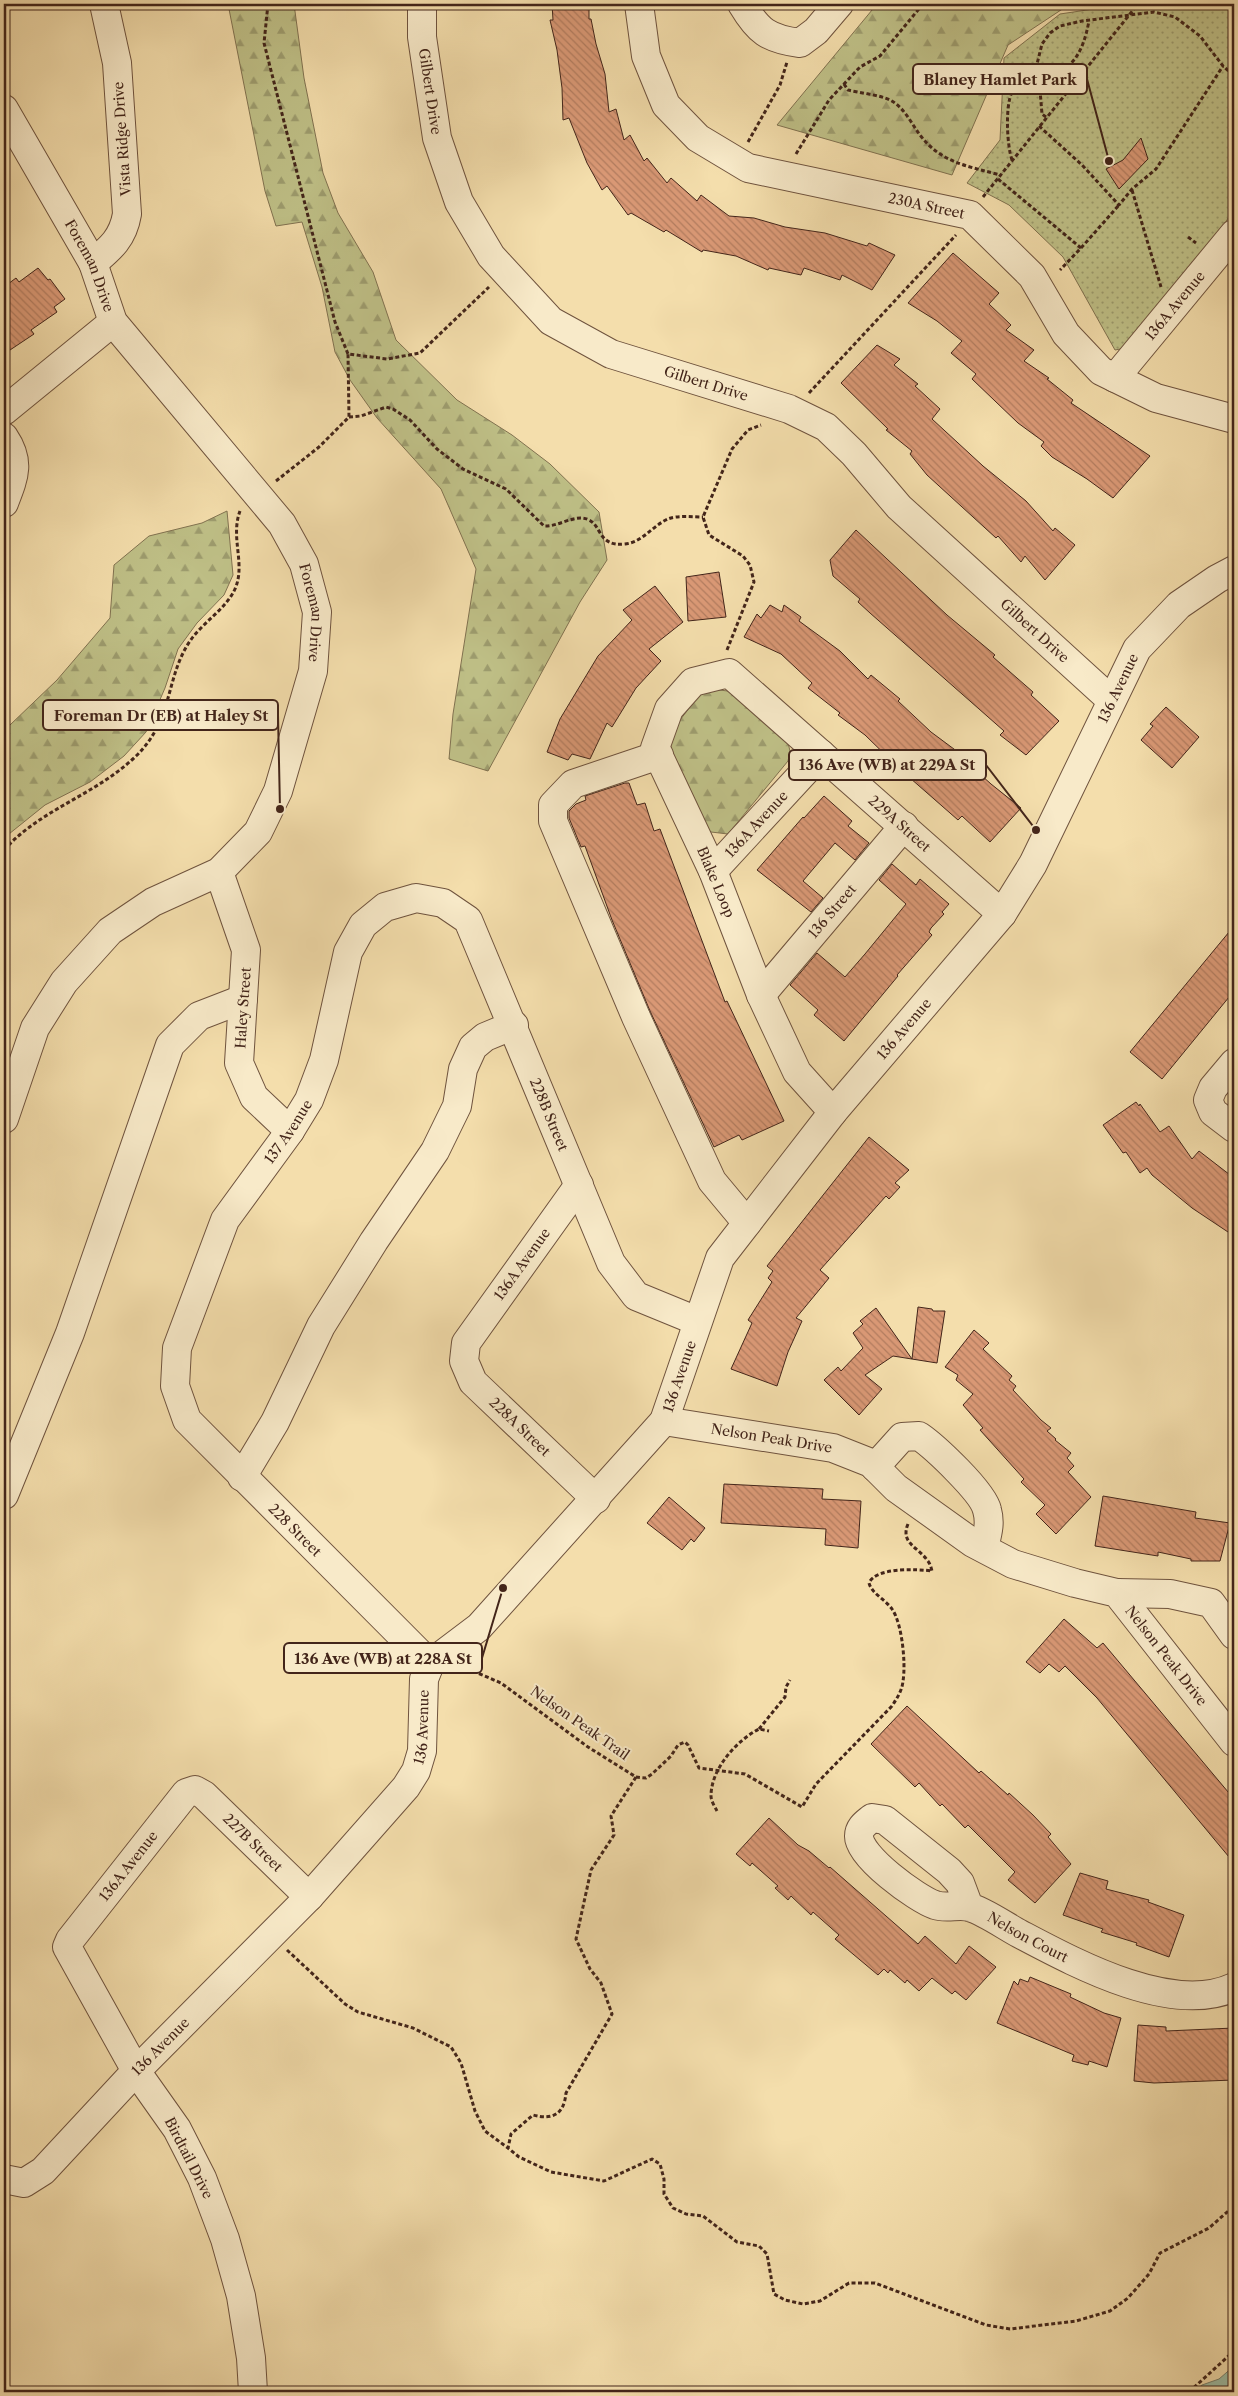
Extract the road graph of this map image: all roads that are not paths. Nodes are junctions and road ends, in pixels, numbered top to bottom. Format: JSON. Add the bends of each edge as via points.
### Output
{"nodes":[{"id":1,"x":104,"y":4,"type":"edge"},
{"id":2,"x":422,"y":4,"type":"edge"},
{"id":3,"x":639,"y":4,"type":"edge"},
{"id":4,"x":742,"y":4,"type":"edge"},
{"id":5,"x":839,"y":4,"type":"edge"},
{"id":6,"x":4,"y":109,"type":"edge"},
{"id":7,"x":1234,"y":234,"type":"edge"},
{"id":8,"x":92,"y":263,"type":"junction"},
{"id":9,"x":113,"y":322,"type":"junction"},
{"id":10,"x":1115,"y":378,"type":"junction"},
{"id":11,"x":4,"y":411,"type":"edge"},
{"id":12,"x":1234,"y":418,"type":"edge"},
{"id":13,"x":4,"y":437,"type":"edge"},
{"id":14,"x":4,"y":503,"type":"edge"},
{"id":15,"x":1234,"y":570,"type":"edge"},
{"id":16,"x":728,"y":663,"type":"joint"},
{"id":17,"x":1111,"y":700,"type":"junction"},
{"id":18,"x":821,"y":754,"type":"junction"},
{"id":19,"x":659,"y":756,"type":"junction"},
{"id":20,"x":904,"y":826,"type":"junction"},
{"id":21,"x":713,"y":871,"type":"junction"},
{"id":22,"x":219,"y":872,"type":"junction"},
{"id":23,"x":416,"y":898,"type":"joint"},
{"id":24,"x":1002,"y":914,"type":"junction"},
{"id":25,"x":761,"y":995,"type":"junction"},
{"id":26,"x":244,"y":999,"type":"junction"},
{"id":27,"x":514,"y":1025,"type":"junction"},
{"id":28,"x":1234,"y":1062,"type":"edge"},
{"id":29,"x":833,"y":1112,"type":"junction"},
{"id":30,"x":4,"y":1119,"type":"edge"},
{"id":31,"x":1234,"y":1128,"type":"edge"},
{"id":32,"x":290,"y":1131,"type":"junction"},
{"id":33,"x":579,"y":1185,"type":"junction"},
{"id":34,"x":747,"y":1223,"type":"junction"},
{"id":35,"x":697,"y":1321,"type":"junction"},
{"id":36,"x":466,"y":1343,"type":"joint"},
{"id":37,"x":175,"y":1386,"type":"joint"},
{"id":38,"x":664,"y":1421,"type":"junction"},
{"id":39,"x":875,"y":1467,"type":"junction"},
{"id":40,"x":242,"y":1477,"type":"junction"},
{"id":41,"x":4,"y":1495,"type":"edge"},
{"id":42,"x":596,"y":1499,"type":"junction"},
{"id":43,"x":984,"y":1548,"type":"junction"},
{"id":44,"x":1117,"y":1593,"type":"junction"},
{"id":45,"x":1234,"y":1635,"type":"edge"},
{"id":46,"x":430,"y":1664,"type":"junction"},
{"id":47,"x":1234,"y":1742,"type":"edge"},
{"id":48,"x":195,"y":1790,"type":"joint"},
{"id":49,"x":309,"y":1897,"type":"junction"},
{"id":50,"x":969,"y":1907,"type":"junction"},
{"id":51,"x":67,"y":1947,"type":"joint"},
{"id":52,"x":1234,"y":1988,"type":"edge"},
{"id":53,"x":136,"y":2071,"type":"junction"},
{"id":54,"x":4,"y":2179,"type":"edge"},
{"id":55,"x":253,"y":2392,"type":"edge"}],
"edges":[{"from":1,"to":8,"type":"street","name":"Vista Ridge Drive","via":[[117,63],[127,214],[121,236]]},
{"from":2,"to":17,"type":"street","name":"Gilbert Drive","via":[[422,38],[437,138],[459,202],[491,256],[544,314],[611,354],[790,409],[826,427],[854,454],[898,507]]},
{"from":3,"to":10,"type":"street","name":"230A Street","via":[[646,56],[666,105],[698,138],[748,168],[970,215],[1032,276],[1066,334],[1101,371]]},
{"from":4,"to":5,"type":"street","via":[[758,28],[779,40],[800,43],[816,31]]},
{"from":6,"to":8,"type":"street","name":"Foreman Drive"},
{"from":7,"to":10,"type":"street","name":"136A Avenue"},
{"from":8,"to":9,"type":"street","name":"Foreman Drive"},
{"from":9,"to":11,"type":"street"},
{"from":9,"to":22,"type":"street","name":"Foreman Drive","via":[[282,524],[304,564],[317,612],[313,671],[278,791],[258,832]]},
{"from":10,"to":12,"type":"street","name":"230A Street","via":[[1156,398]]},
{"from":13,"to":14,"type":"street","via":[[15,460]]},
{"from":15,"to":17,"type":"street","name":"136 Avenue","via":[[1179,605],[1137,649]]},
{"from":16,"to":18,"type":"street","name":"229A Street"},
{"from":16,"to":19,"type":"street","name":"Blake Loop","via":[[693,682],[670,709],[655,748]]},
{"from":17,"to":24,"type":"street","name":"136 Avenue","via":[[1033,864]]},
{"from":18,"to":20,"type":"street","name":"229A Street"},
{"from":18,"to":21,"type":"street","name":"136A Avenue"},
{"from":19,"to":21,"type":"street","name":"Blake Loop"},
{"from":19,"to":34,"type":"street","via":[[573,784],[553,805],[553,821],[636,1017],[712,1181]]},
{"from":20,"to":24,"type":"street","name":"229A Street"},
{"from":20,"to":25,"type":"street","name":"136 Street"},
{"from":21,"to":25,"type":"street","name":"Blake Loop"},
{"from":22,"to":26,"type":"street","name":"Haley Street","via":[[246,950]]},
{"from":22,"to":30,"type":"street","name":"Foreman Drive","via":[[153,902],[110,931],[64,982],[36,1028]]},
{"from":23,"to":27,"type":"street","name":"228B Street","via":[[443,903],[468,920]]},
{"from":23,"to":32,"type":"street","name":"137 Avenue","via":[[385,907],[363,925],[348,952],[324,1060],[309,1100]]},
{"from":24,"to":29,"type":"street","name":"136 Avenue"},
{"from":25,"to":29,"type":"street","name":"Blake Loop","via":[[797,1072]]},
{"from":26,"to":32,"type":"street","name":"Haley Street","via":[[239,1064],[254,1097]]},
{"from":26,"to":41,"type":"street","via":[[199,1016],[170,1045],[70,1334]]},
{"from":27,"to":33,"type":"street","name":"228B Street"},
{"from":27,"to":40,"type":"street","via":[[485,1037],[473,1048],[463,1069],[457,1106],[435,1151],[374,1240],[321,1326],[275,1422]]},
{"from":28,"to":31,"type":"street","via":[[1213,1088],[1208,1100],[1213,1112]]},
{"from":29,"to":34,"type":"street","name":"136 Avenue"},
{"from":32,"to":37,"type":"street","name":"137 Avenue","via":[[225,1220],[177,1348]]},
{"from":33,"to":35,"type":"street","name":"228B Street","via":[[612,1263],[636,1296]]},
{"from":33,"to":36,"type":"street","name":"136A Avenue"},
{"from":34,"to":35,"type":"street","name":"136 Avenue","via":[[720,1258]]},
{"from":35,"to":38,"type":"street","name":"136 Avenue"},
{"from":36,"to":42,"type":"street","name":"228A Street","via":[[464,1360],[473,1382]]},
{"from":37,"to":40,"type":"street","name":"228 Street","via":[[187,1420]]},
{"from":38,"to":39,"type":"street","name":"Nelson Peak Drive","via":[[833,1448]]},
{"from":38,"to":42,"type":"street","name":"136 Avenue"},
{"from":39,"to":43,"type":"street","name":"Nelson Peak Drive","via":[[896,1488]]},
{"from":39,"to":43,"type":"street","via":[[902,1437],[919,1436],[930,1443],[977,1492],[987,1508],[990,1524]]},
{"from":40,"to":46,"type":"street","name":"228 Street"},
{"from":42,"to":46,"type":"street","name":"136 Avenue","via":[[479,1627]]},
{"from":43,"to":44,"type":"street","name":"Nelson Peak Drive","via":[[1013,1564]]},
{"from":44,"to":45,"type":"street","name":"Nelson Peak Drive","via":[[1170,1594],[1211,1603]]},
{"from":44,"to":47,"type":"street","name":"Nelson Peak Drive"},
{"from":46,"to":49,"type":"street","name":"136 Avenue","via":[[424,1679],[422,1751],[416,1771],[406,1787]]},
{"from":48,"to":49,"type":"street","name":"227B Street","via":[[204,1795]]},
{"from":48,"to":51,"type":"street","name":"136A Avenue","via":[[186,1794]]},
{"from":49,"to":53,"type":"street","name":"136 Avenue"},
{"from":50,"to":50,"type":"street","name":"Nelson Court","via":[[937,1906],[919,1898],[888,1874],[861,1846],[859,1836],[863,1825],[872,1818],[885,1820],[960,1883]]},
{"from":50,"to":52,"type":"street","name":"Nelson Court","via":[[1077,1964],[1150,1990],[1188,1996]]},
{"from":51,"to":53,"type":"street","name":"Birdtail Drive"},
{"from":53,"to":54,"type":"street","name":"136 Avenue","via":[[43,2171],[24,2183]]},
{"from":53,"to":55,"type":"street","name":"Birdtail Drive","via":[[177,2128],[202,2178],[225,2239],[241,2296]]}]}
